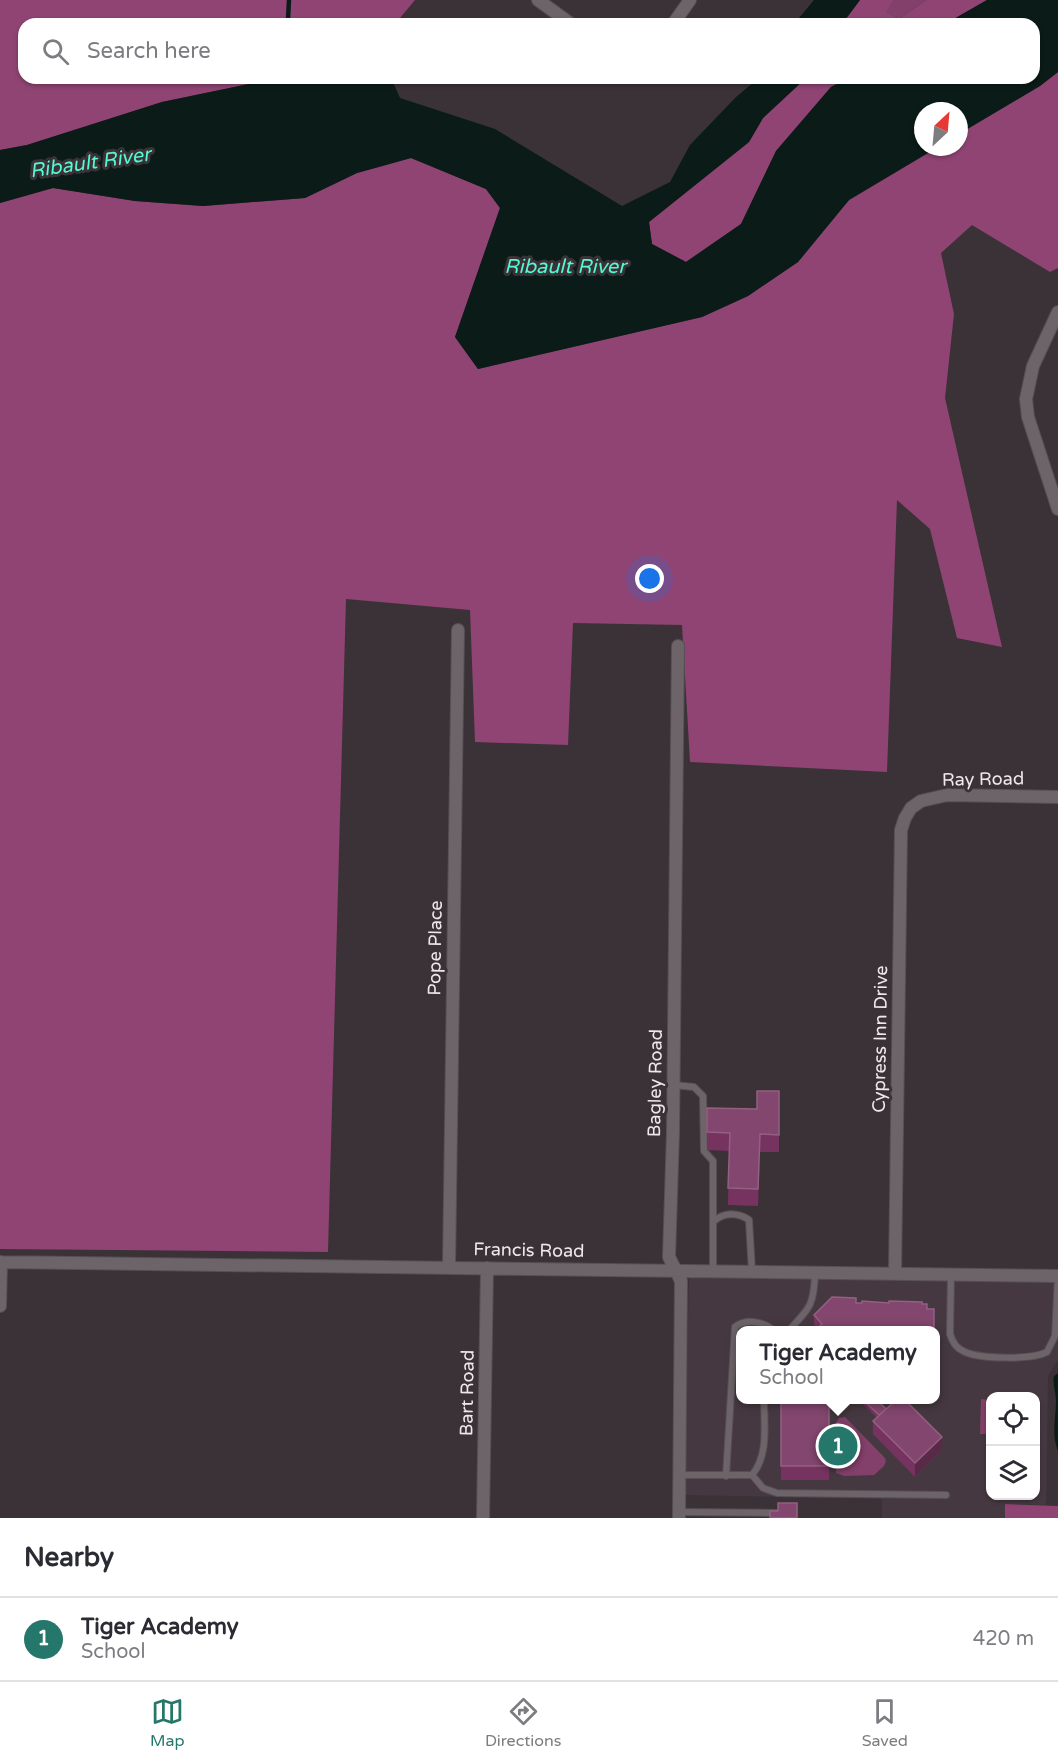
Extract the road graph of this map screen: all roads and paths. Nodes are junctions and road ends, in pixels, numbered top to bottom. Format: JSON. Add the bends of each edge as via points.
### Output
{"nodes":[{"id":1,"x":538,"y":0,"type":"edge"},
{"id":2,"x":690,"y":0,"type":"edge"},
{"id":3,"x":563,"y":18,"type":"edge"},
{"id":4,"x":677,"y":18,"type":"edge"},
{"id":5,"x":1058,"y":312,"type":"edge"},
{"id":6,"x":1058,"y":509,"type":"edge"},
{"id":7,"x":458,"y":630,"type":"dead end"},
{"id":8,"x":678,"y":646,"type":"dead end"},
{"id":9,"x":1058,"y":797,"type":"edge"},
{"id":10,"x":911,"y":807,"type":"joint"},
{"id":11,"x":673,"y":1084,"type":"junction"},
{"id":12,"x":713,"y":1222,"type":"junction"},
{"id":13,"x":0,"y":1262,"type":"edge"},
{"id":14,"x":449,"y":1267,"type":"junction"},
{"id":15,"x":487,"y":1268,"type":"junction"},
{"id":16,"x":676,"y":1270,"type":"junction"},
{"id":17,"x":713,"y":1271,"type":"junction"},
{"id":18,"x":752,"y":1272,"type":"junction"},
{"id":19,"x":815,"y":1273,"type":"junction"},
{"id":20,"x":895,"y":1274,"type":"junction"},
{"id":21,"x":951,"y":1275,"type":"junction"},
{"id":22,"x":1058,"y":1276,"type":"edge"},
{"id":23,"x":0,"y":1306,"type":"edge"},
{"id":24,"x":736,"y":1326,"type":"edge"},
{"id":25,"x":736,"y":1326,"type":"edge"},
{"id":26,"x":765,"y":1326,"type":"edge"},
{"id":27,"x":793,"y":1326,"type":"edge"},
{"id":28,"x":764,"y":1404,"type":"edge"},
{"id":29,"x":680,"y":1475,"type":"junction"},
{"id":30,"x":752,"y":1475,"type":"junction"},
{"id":31,"x":726,"y":1476,"type":"junction"},
{"id":32,"x":946,"y":1495,"type":"dead end"},
{"id":33,"x":786,"y":1514,"type":"edge"},
{"id":34,"x":679,"y":1515,"type":"edge"},
{"id":35,"x":739,"y":1515,"type":"edge"},
{"id":36,"x":483,"y":1518,"type":"edge"}],
"edges":[{"from":1,"to":3,"type":"street"},
{"from":2,"to":4,"type":"street"},
{"from":5,"to":6,"type":"street","via":[[1033,366],[1026,399],[1028,417]]},
{"from":7,"to":14,"type":"street","name":"Pope Place"},
{"from":8,"to":11,"type":"street","name":"Bagley Road"},
{"from":9,"to":10,"type":"street","name":"Ray Road","via":[[947,795]]},
{"from":10,"to":20,"type":"street","name":"Cypress Inn Drive","via":[[901,830]]},
{"from":11,"to":12,"type":"lane","via":[[694,1087],[703,1095],[704,1151],[713,1161]]},
{"from":11,"to":16,"type":"street","name":"Bagley Road","via":[[669,1257]]},
{"from":12,"to":17,"type":"lane"},
{"from":12,"to":18,"type":"lane","via":[[728,1214],[749,1221]]},
{"from":13,"to":14,"type":"street","name":"Francis Road"},
{"from":13,"to":23,"type":"street"},
{"from":14,"to":15,"type":"street","name":"Francis Road"},
{"from":15,"to":16,"type":"street","name":"Francis Road"},
{"from":15,"to":36,"type":"street","name":"Bart Road"},
{"from":16,"to":17,"type":"street","name":"Francis Road"},
{"from":16,"to":29,"type":"street","name":"Bagley Road","via":[[681,1281]]},
{"from":17,"to":18,"type":"street","name":"Francis Road"},
{"from":18,"to":19,"type":"street","name":"Francis Road"},
{"from":19,"to":20,"type":"street","name":"Francis Road"},
{"from":19,"to":27,"type":"lane","via":[[813,1300]]},
{"from":20,"to":21,"type":"street","name":"Francis Road"},
{"from":21,"to":22,"type":"street","name":"Francis Road"},
{"from":21,"to":22,"type":"lane","via":[[953,1343],[975,1355],[1032,1357],[1047,1352],[1055,1336]]},
{"from":24,"to":31,"type":"lane"},
{"from":25,"to":26,"type":"lane","via":[[741,1322]]},
{"from":28,"to":30,"type":"lane","via":[[764,1446],[759,1467]]},
{"from":29,"to":31,"type":"lane"},
{"from":29,"to":34,"type":"street","name":"Bagley Road"},
{"from":30,"to":31,"type":"lane"},
{"from":30,"to":32,"type":"lane","via":[[763,1488],[777,1493]]},
{"from":33,"to":35,"type":"lane"},
{"from":34,"to":35,"type":"lane"}]}
